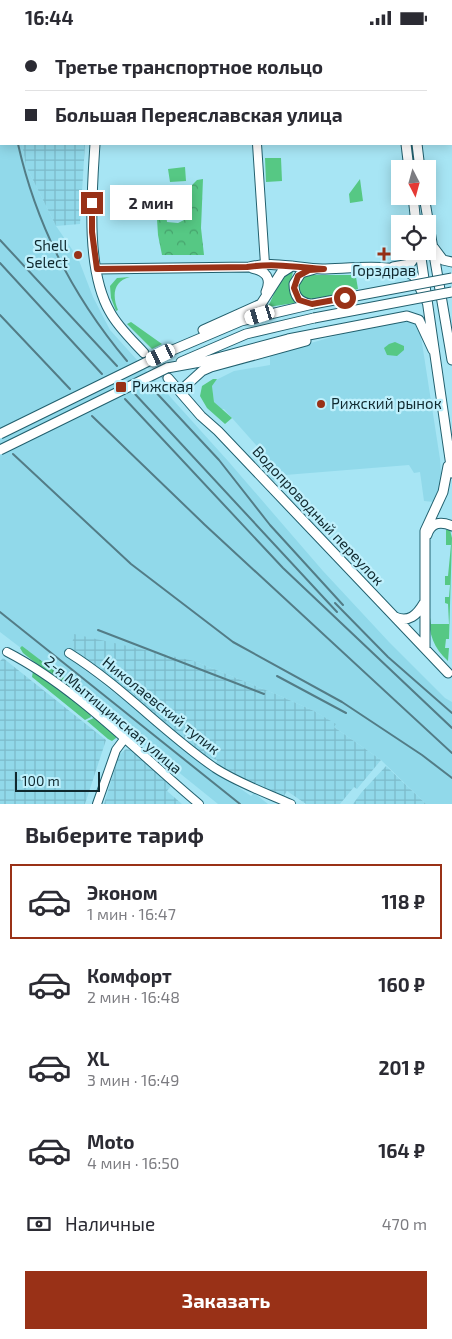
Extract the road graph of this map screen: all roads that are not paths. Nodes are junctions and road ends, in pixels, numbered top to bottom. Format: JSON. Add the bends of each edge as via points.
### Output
{"nodes":[{"id":1,"x":95,"y":145,"type":"edge"},
{"id":2,"x":258,"y":145,"type":"edge"},
{"id":3,"x":406,"y":145,"type":"edge"},
{"id":4,"x":417,"y":145,"type":"edge"},
{"id":5,"x":408,"y":160,"type":"edge"},
{"id":6,"x":419,"y":160,"type":"edge"},
{"id":7,"x":436,"y":250,"type":"edge"},
{"id":8,"x":412,"y":260,"type":"edge"},
{"id":9,"x":421,"y":260,"type":"edge"},
{"id":10,"x":435,"y":260,"type":"edge"},
{"id":11,"x":452,"y":262,"type":"edge"},
{"id":12,"x":265,"y":264,"type":"junction"},
{"id":13,"x":297,"y":265,"type":"junction"},
{"id":14,"x":249,"y":267,"type":"junction"},
{"id":15,"x":97,"y":269,"type":"junction"},
{"id":16,"x":324,"y":269,"type":"junction"},
{"id":17,"x":386,"y":269,"type":"junction"},
{"id":18,"x":452,"y":278,"type":"edge"},
{"id":19,"x":452,"y":292,"type":"edge"},
{"id":20,"x":427,"y":302,"type":"junction"},
{"id":21,"x":312,"y":304,"type":"junction"},
{"id":22,"x":241,"y":313,"type":"junction"},
{"id":23,"x":342,"y":328,"type":"junction"},
{"id":24,"x":182,"y":345,"type":"junction"},
{"id":25,"x":433,"y":350,"type":"junction"},
{"id":26,"x":144,"y":353,"type":"tunnel mouth"},
{"id":27,"x":452,"y":360,"type":"edge"},
{"id":28,"x":167,"y":368,"type":"junction"},
{"id":29,"x":168,"y":378,"type":"tunnel mouth"},
{"id":30,"x":180,"y":391,"type":"junction"},
{"id":31,"x":0,"y":434,"type":"edge"},
{"id":32,"x":448,"y":449,"type":"junction"},
{"id":33,"x":0,"y":450,"type":"edge"},
{"id":34,"x":452,"y":473,"type":"edge"},
{"id":35,"x":452,"y":526,"type":"edge"},
{"id":36,"x":425,"y":546,"type":"junction"},
{"id":37,"x":425,"y":600,"type":"junction"},
{"id":38,"x":393,"y":616,"type":"junction"},
{"id":39,"x":425,"y":648,"type":"junction"},
{"id":40,"x":7,"y":653,"type":"dead end"},
{"id":41,"x":69,"y":653,"type":"dead end"},
{"id":42,"x":448,"y":673,"type":"dead end"},
{"id":43,"x":125,"y":738,"type":"junction"},
{"id":44,"x":97,"y":804,"type":"edge"},
{"id":45,"x":199,"y":804,"type":"edge"},
{"id":46,"x":291,"y":804,"type":"edge"}],
"edges":[{"from":1,"to":15,"type":"main road","via":[[92,232]]},
{"from":2,"to":12,"type":"street"},
{"from":3,"to":5,"type":"main road"},
{"from":4,"to":6,"type":"main road"},
{"from":7,"to":11,"type":"main road","via":[[441,258]]},
{"from":8,"to":17,"type":"main road"},
{"from":9,"to":20,"type":"main road"},
{"from":10,"to":27,"type":"main road"},
{"from":12,"to":13,"type":"main road"},
{"from":12,"to":14,"type":"main road"},
{"from":13,"to":16,"type":"main road"},
{"from":13,"to":22,"type":"main road","via":[[283,270],[261,304]]},
{"from":14,"to":15,"type":"main road"},
{"from":14,"to":22,"type":"main road","via":[[266,273],[268,285],[262,298]]},
{"from":15,"to":26,"type":"main road","via":[[110,312]]},
{"from":16,"to":17,"type":"main road"},
{"from":16,"to":21,"type":"main road","via":[[304,271],[296,279],[296,297]]},
{"from":17,"to":20,"type":"main road","via":[[414,275]]},
{"from":18,"to":21,"type":"main road","bridge":true},
{"from":19,"to":28,"type":"main road","bridge":true,"via":[[246,334]]},
{"from":20,"to":25,"type":"main road"},
{"from":21,"to":24,"type":"main road","via":[[241,321]]},
{"from":22,"to":24,"type":"main road","via":[[194,334]]},
{"from":23,"to":25,"type":"main road","via":[[411,316],[419,320]]},
{"from":23,"to":28,"type":"main road"},
{"from":23,"to":30,"type":"main road","via":[[210,367]]},
{"from":24,"to":31,"type":"main road","bridge":true},
{"from":25,"to":32,"type":"main road"},
{"from":28,"to":33,"type":"main road","bridge":true},
{"from":29,"to":30,"type":"main road","name":"Водопроводный переулок"},
{"from":30,"to":38,"type":"main road","name":"Водопроводный переулок"},
{"from":32,"to":34,"type":"main road"},
{"from":32,"to":36,"type":"main road","via":[[447,477],[426,526]]},
{"from":35,"to":36,"type":"main road","via":[[441,523],[431,526]]},
{"from":36,"to":37,"type":"main road"},
{"from":37,"to":38,"type":"main road","via":[[412,617]]},
{"from":37,"to":39,"type":"main road"},
{"from":38,"to":39,"type":"main road","name":"Водопроводный переулок"},
{"from":39,"to":42,"type":"main road","name":"Водопроводный переулок"},
{"from":40,"to":43,"type":"street","name":"2-я Мытищинская улица","via":[[33,666]]},
{"from":41,"to":46,"type":"street","name":"Николаевский тупик","via":[[130,697],[217,769]]},
{"from":43,"to":44,"type":"street","via":[[116,750]]},
{"from":43,"to":45,"type":"street","name":"2-я Мытищинская улица"}]}
